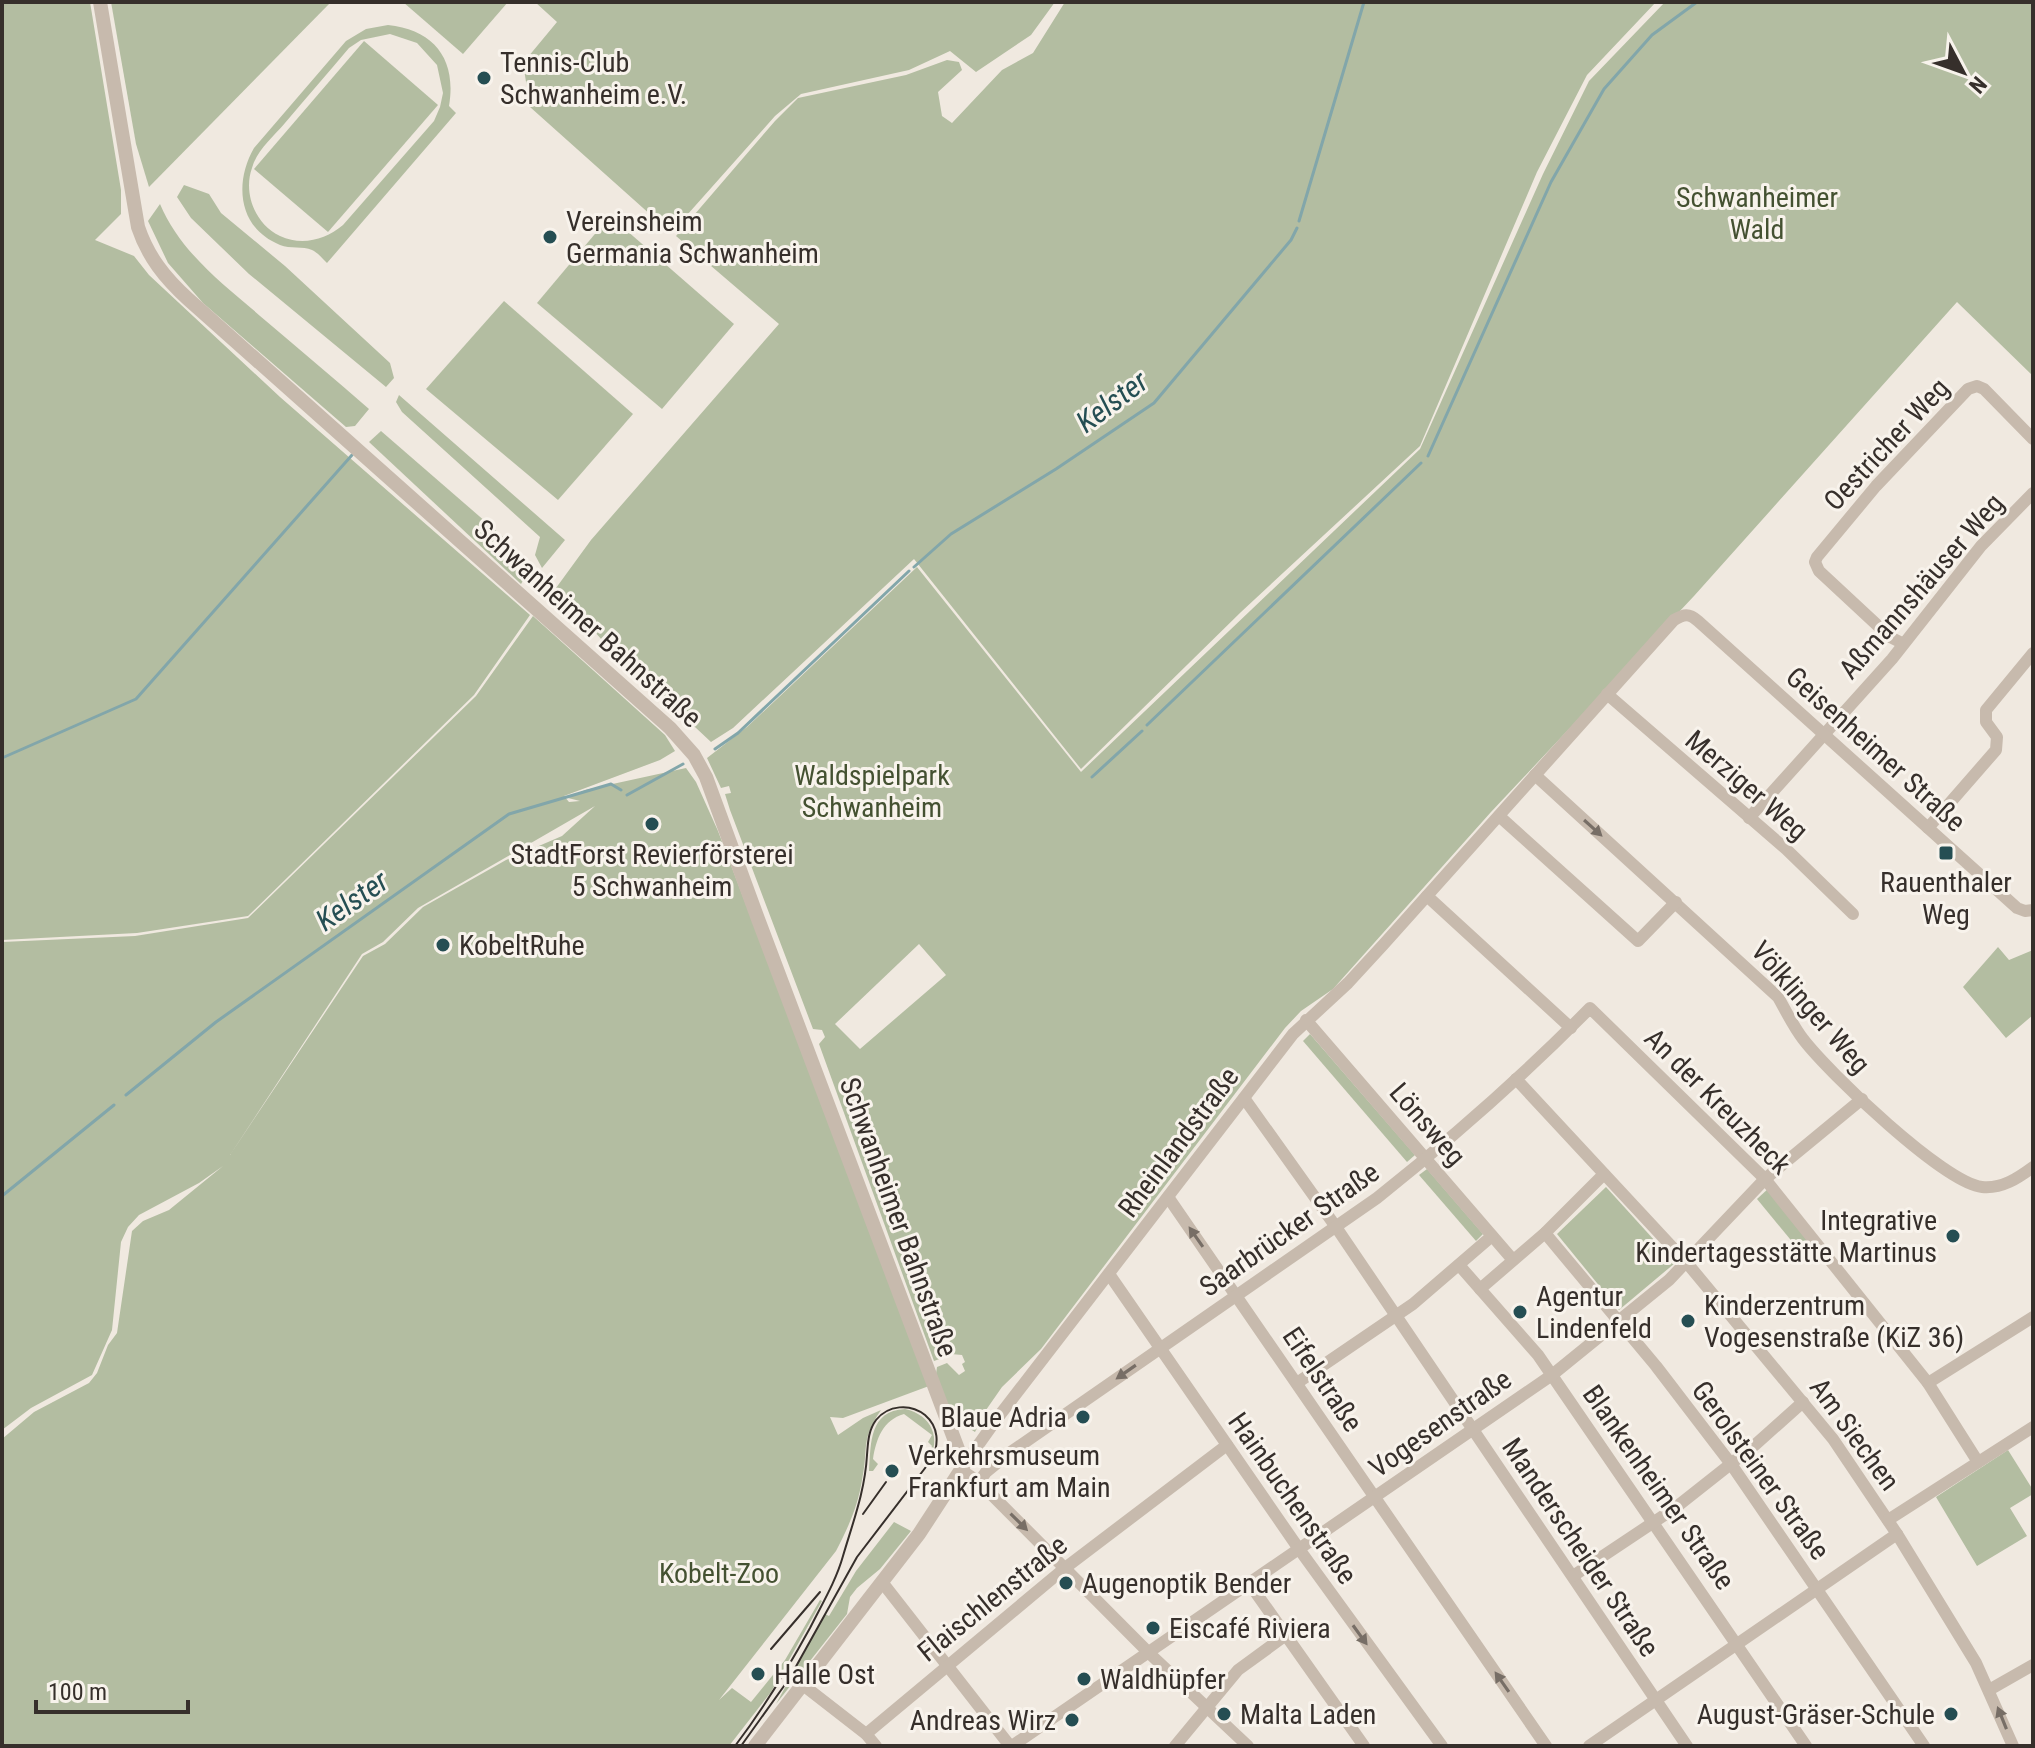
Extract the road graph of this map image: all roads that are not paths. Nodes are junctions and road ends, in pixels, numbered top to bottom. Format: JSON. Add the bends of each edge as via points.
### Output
{"nodes":[{"id":1,"x":100,"y":2,"type":"edge"},
{"id":2,"x":2033,"y":439,"type":"edge"},
{"id":3,"x":2033,"y":493,"type":"edge"},
{"id":4,"x":1691,"y":615,"type":"joint"},
{"id":5,"x":1902,"y":643,"type":"junction"},
{"id":6,"x":2033,"y":653,"type":"edge"},
{"id":7,"x":1607,"y":694,"type":"junction"},
{"id":8,"x":1824,"y":734,"type":"junction"},
{"id":9,"x":1535,"y":775,"type":"junction"},
{"id":10,"x":1499,"y":816,"type":"junction"},
{"id":11,"x":1749,"y":818,"type":"junction"},
{"id":12,"x":1928,"y":828,"type":"junction"},
{"id":13,"x":1427,"y":896,"type":"junction"},
{"id":14,"x":1676,"y":902,"type":"junction"},
{"id":15,"x":2033,"y":910,"type":"edge"},
{"id":16,"x":1853,"y":914,"type":"dead end"},
{"id":17,"x":1590,"y":1008,"type":"joint"},
{"id":18,"x":1306,"y":1020,"type":"junction"},
{"id":19,"x":1571,"y":1028,"type":"junction"},
{"id":20,"x":1516,"y":1079,"type":"junction"},
{"id":21,"x":1244,"y":1098,"type":"junction"},
{"id":22,"x":1862,"y":1099,"type":"junction"},
{"id":23,"x":1427,"y":1158,"type":"junction"},
{"id":24,"x":2033,"y":1167,"type":"edge"},
{"id":25,"x":1604,"y":1174,"type":"junction"},
{"id":26,"x":1765,"y":1179,"type":"junction"},
{"id":27,"x":1168,"y":1197,"type":"junction"},
{"id":28,"x":1336,"y":1227,"type":"junction"},
{"id":29,"x":1545,"y":1233,"type":"junction"},
{"id":30,"x":1492,"y":1236,"type":"junction"},
{"id":31,"x":1513,"y":1260,"type":"junction"},
{"id":32,"x":1687,"y":1263,"type":"junction"},
{"id":33,"x":1459,"y":1265,"type":"junction"},
{"id":34,"x":1109,"y":1274,"type":"junction"},
{"id":35,"x":1480,"y":1289,"type":"junction"},
{"id":36,"x":1237,"y":1296,"type":"junction"},
{"id":37,"x":1396,"y":1316,"type":"junction"},
{"id":38,"x":2033,"y":1317,"type":"edge"},
{"id":39,"x":1619,"y":1322,"type":"junction"},
{"id":40,"x":1159,"y":1349,"type":"junction"},
{"id":41,"x":1552,"y":1375,"type":"junction"},
{"id":42,"x":1297,"y":1383,"type":"junction"},
{"id":43,"x":1928,"y":1383,"type":"junction"},
{"id":44,"x":1803,"y":1402,"type":"junction"},
{"id":45,"x":2033,"y":1427,"type":"edge"},
{"id":46,"x":1472,"y":1429,"type":"junction"},
{"id":47,"x":1227,"y":1445,"type":"junction"},
{"id":48,"x":973,"y":1449,"type":"junction"},
{"id":49,"x":1978,"y":1462,"type":"junction"},
{"id":50,"x":995,"y":1464,"type":"junction"},
{"id":51,"x":1731,"y":1464,"type":"junction"},
{"id":52,"x":962,"y":1468,"type":"junction"},
{"id":53,"x":979,"y":1482,"type":"junction"},
{"id":54,"x":1374,"y":1497,"type":"junction"},
{"id":55,"x":1888,"y":1520,"type":"junction"},
{"id":56,"x":1652,"y":1522,"type":"junction"},
{"id":57,"x":1897,"y":1534,"type":"junction"},
{"id":58,"x":1299,"y":1549,"type":"junction"},
{"id":59,"x":1065,"y":1568,"type":"junction"},
{"id":60,"x":1573,"y":1576,"type":"junction"},
{"id":61,"x":882,"y":1582,"type":"junction"},
{"id":62,"x":1249,"y":1583,"type":"junction"},
{"id":63,"x":1817,"y":1589,"type":"junction"},
{"id":64,"x":1286,"y":1635,"type":"junction"},
{"id":65,"x":1737,"y":1643,"type":"junction"},
{"id":66,"x":1150,"y":1654,"type":"junction"},
{"id":67,"x":947,"y":1664,"type":"junction"},
{"id":68,"x":2033,"y":1665,"type":"edge"},
{"id":69,"x":803,"y":1685,"type":"junction"},
{"id":70,"x":1989,"y":1690,"type":"junction"},
{"id":71,"x":1656,"y":1700,"type":"junction"},
{"id":72,"x":1206,"y":1707,"type":"junction"},
{"id":73,"x":866,"y":1734,"type":"junction"},
{"id":74,"x":1245,"y":1745,"type":"edge"},
{"id":75,"x":755,"y":1746,"type":"edge"},
{"id":76,"x":876,"y":1746,"type":"edge"},
{"id":77,"x":1011,"y":1746,"type":"edge"},
{"id":78,"x":1175,"y":1746,"type":"edge"},
{"id":79,"x":1364,"y":1746,"type":"edge"},
{"id":80,"x":1442,"y":1746,"type":"edge"},
{"id":81,"x":1546,"y":1746,"type":"edge"},
{"id":82,"x":1589,"y":1746,"type":"edge"},
{"id":83,"x":1687,"y":1746,"type":"edge"},
{"id":84,"x":1806,"y":1746,"type":"edge"},
{"id":85,"x":1924,"y":1746,"type":"edge"},
{"id":86,"x":2013,"y":1746,"type":"edge"}],
"edges":[{"from":1,"to":52,"type":"street","name":"Schwanheimer Bahnstraße","via":[[138,227],[159,269],[670,728],[700,765]]},
{"from":2,"to":5,"type":"street","name":"Oestricher Weg","via":[[1984,389],[1968,389],[1820,552],[1815,562],[1819,571]]},
{"from":3,"to":5,"type":"street","name":"Aßmannshäuser Weg","via":[[1981,546]]},
{"from":4,"to":7,"type":"street","name":"Rheinlandstraße","via":[[1674,620]]},
{"from":4,"to":8,"type":"street","name":"Geisenheimer Straße"},
{"from":5,"to":8,"type":"street","name":"Aßmannshäuser Weg"},
{"from":6,"to":12,"type":"street","via":[[1986,710],[1986,722],[1997,737],[1996,750]]},
{"from":7,"to":9,"type":"street","name":"Rheinlandstraße"},
{"from":7,"to":11,"type":"street","name":"Merziger Weg"},
{"from":8,"to":11,"type":"street","name":"Aßmannshäuser Weg"},
{"from":8,"to":12,"type":"street","name":"Geisenheimer Straße"},
{"from":9,"to":10,"type":"street","name":"Rheinlandstraße"},
{"from":9,"to":14,"type":"street","name":"Völklinger Weg","one_way":true},
{"from":10,"to":13,"type":"street","name":"Rheinlandstraße"},
{"from":10,"to":14,"type":"street","via":[[1638,941]]},
{"from":11,"to":16,"type":"street","name":"Merziger Weg"},
{"from":12,"to":15,"type":"street","name":"Geisenheimer Straße","via":[[2017,908]]},
{"from":13,"to":18,"type":"street","name":"Rheinlandstraße","via":[[1348,983]]},
{"from":13,"to":19,"type":"street"},
{"from":14,"to":22,"type":"street","name":"Völklinger Weg","via":[[1778,997],[1804,1040]]},
{"from":17,"to":19,"type":"street","name":"Saarbrücker Straße"},
{"from":17,"to":26,"type":"street","name":"An der Kreuzheck"},
{"from":18,"to":21,"type":"street","name":"Rheinlandstraße"},
{"from":18,"to":23,"type":"street","name":"Lönsweg"},
{"from":19,"to":20,"type":"street","name":"Saarbrücker Straße"},
{"from":20,"to":23,"type":"street","name":"Saarbrücker Straße"},
{"from":20,"to":25,"type":"street","name":"Am Siechen"},
{"from":21,"to":27,"type":"street","name":"Rheinlandstraße"},
{"from":21,"to":28,"type":"street","name":"Manderscheider Straße"},
{"from":22,"to":24,"type":"street","name":"Völklinger Weg","via":[[1965,1183],[2001,1185]]},
{"from":22,"to":26,"type":"street","name":"Vogesenstraße"},
{"from":23,"to":28,"type":"street","name":"Saarbrücker Straße"},
{"from":23,"to":30,"type":"street","name":"Lönsweg"},
{"from":25,"to":29,"type":"street"},
{"from":25,"to":32,"type":"street","name":"Am Siechen"},
{"from":26,"to":32,"type":"street","name":"Vogesenstraße"},
{"from":26,"to":43,"type":"street","name":"An der Kreuzheck"},
{"from":27,"to":34,"type":"street","name":"Rheinlandstraße"},
{"from":36,"to":27,"type":"street","name":"Eifelstraße","one_way":true},
{"from":28,"to":36,"type":"street","name":"Saarbrücker Straße"},
{"from":28,"to":37,"type":"street","name":"Manderscheider Straße"},
{"from":29,"to":31,"type":"street"},
{"from":29,"to":39,"type":"street","name":"Gerolsteiner Straße"},
{"from":30,"to":31,"type":"street","name":"Lönsweg"},
{"from":30,"to":33,"type":"street"},
{"from":31,"to":35,"type":"street"},
{"from":32,"to":39,"type":"street","name":"Vogesenstraße"},
{"from":32,"to":44,"type":"street","name":"Am Siechen"},
{"from":33,"to":35,"type":"street","name":"Blankenheimer Straße"},
{"from":33,"to":37,"type":"street"},
{"from":34,"to":40,"type":"street","name":"Hainbuchenstraße"},
{"from":34,"to":48,"type":"street","name":"Rheinlandstraße"},
{"from":35,"to":41,"type":"street","name":"Blankenheimer Straße"},
{"from":36,"to":40,"type":"street","name":"Saarbrücker Straße"},
{"from":36,"to":42,"type":"street","name":"Eifelstraße"},
{"from":37,"to":42,"type":"street"},
{"from":37,"to":46,"type":"street","name":"Manderscheider Straße"},
{"from":38,"to":43,"type":"street"},
{"from":39,"to":41,"type":"street","name":"Vogesenstraße"},
{"from":39,"to":51,"type":"street","name":"Gerolsteiner Straße"},
{"from":40,"to":47,"type":"street","name":"Hainbuchenstraße"},
{"from":40,"to":50,"type":"street","name":"Saarbrücker Straße","one_way":true},
{"from":41,"to":46,"type":"street","name":"Vogesenstraße"},
{"from":41,"to":56,"type":"street","name":"Blankenheimer Straße"},
{"from":42,"to":54,"type":"street","name":"Eifelstraße"},
{"from":43,"to":49,"type":"street","name":"An der Kreuzheck"},
{"from":44,"to":51,"type":"street"},
{"from":44,"to":55,"type":"street","name":"Am Siechen"},
{"from":45,"to":49,"type":"street"},
{"from":46,"to":54,"type":"street","name":"Vogesenstraße"},
{"from":46,"to":60,"type":"street","name":"Manderscheider Straße"},
{"from":47,"to":58,"type":"street","name":"Hainbuchenstraße"},
{"from":47,"to":59,"type":"street","name":"Flaischlenstraße"},
{"from":48,"to":50,"type":"street"},
{"from":48,"to":52,"type":"street","name":"Rheinlandstraße"},
{"from":49,"to":55,"type":"street"},
{"from":50,"to":53,"type":"street","name":"Saarbrücker Straße"},
{"from":51,"to":56,"type":"street"},
{"from":51,"to":63,"type":"street","name":"Gerolsteiner Straße"},
{"from":52,"to":53,"type":"street"},
{"from":52,"to":61,"type":"street","name":"Rheinlandstraße"},
{"from":53,"to":59,"type":"street","one_way":true},
{"from":54,"to":58,"type":"street","name":"Vogesenstraße"},
{"from":81,"to":54,"type":"street","name":"Eifelstraße","one_way":true},
{"from":55,"to":57,"type":"street","name":"Am Siechen"},
{"from":56,"to":60,"type":"street"},
{"from":56,"to":65,"type":"street","name":"Blankenheimer Straße"},
{"from":57,"to":63,"type":"street"},
{"from":57,"to":70,"type":"street","name":"Am Siechen"},
{"from":58,"to":62,"type":"street","name":"Vogesenstraße"},
{"from":58,"to":80,"type":"street","name":"Hainbuchenstraße","one_way":true},
{"from":59,"to":66,"type":"street"},
{"from":59,"to":67,"type":"street","name":"Flaischlenstraße"},
{"from":60,"to":71,"type":"street","name":"Manderscheider Straße"},
{"from":61,"to":67,"type":"street"},
{"from":61,"to":69,"type":"street","name":"Rheinlandstraße"},
{"from":62,"to":64,"type":"street"},
{"from":62,"to":66,"type":"street","name":"Vogesenstraße"},
{"from":63,"to":65,"type":"street"},
{"from":63,"to":85,"type":"street","name":"Gerolsteiner Straße"},
{"from":64,"to":72,"type":"street","via":[[1238,1670]]},
{"from":64,"to":79,"type":"street"},
{"from":65,"to":71,"type":"street"},
{"from":65,"to":84,"type":"street","name":"Blankenheimer Straße"},
{"from":66,"to":72,"type":"street"},
{"from":66,"to":77,"type":"street","name":"Vogesenstraße"},
{"from":67,"to":73,"type":"street","name":"Flaischlenstraße"},
{"from":67,"to":77,"type":"street"},
{"from":68,"to":70,"type":"street"},
{"from":69,"to":73,"type":"street"},
{"from":69,"to":75,"type":"street","name":"Rheinlandstraße"},
{"from":86,"to":70,"type":"street","name":"Am Siechen","one_way":true},
{"from":71,"to":82,"type":"street"},
{"from":71,"to":83,"type":"street","name":"Manderscheider Straße"},
{"from":72,"to":74,"type":"street"},
{"from":72,"to":78,"type":"street"},
{"from":73,"to":76,"type":"street"}]}
